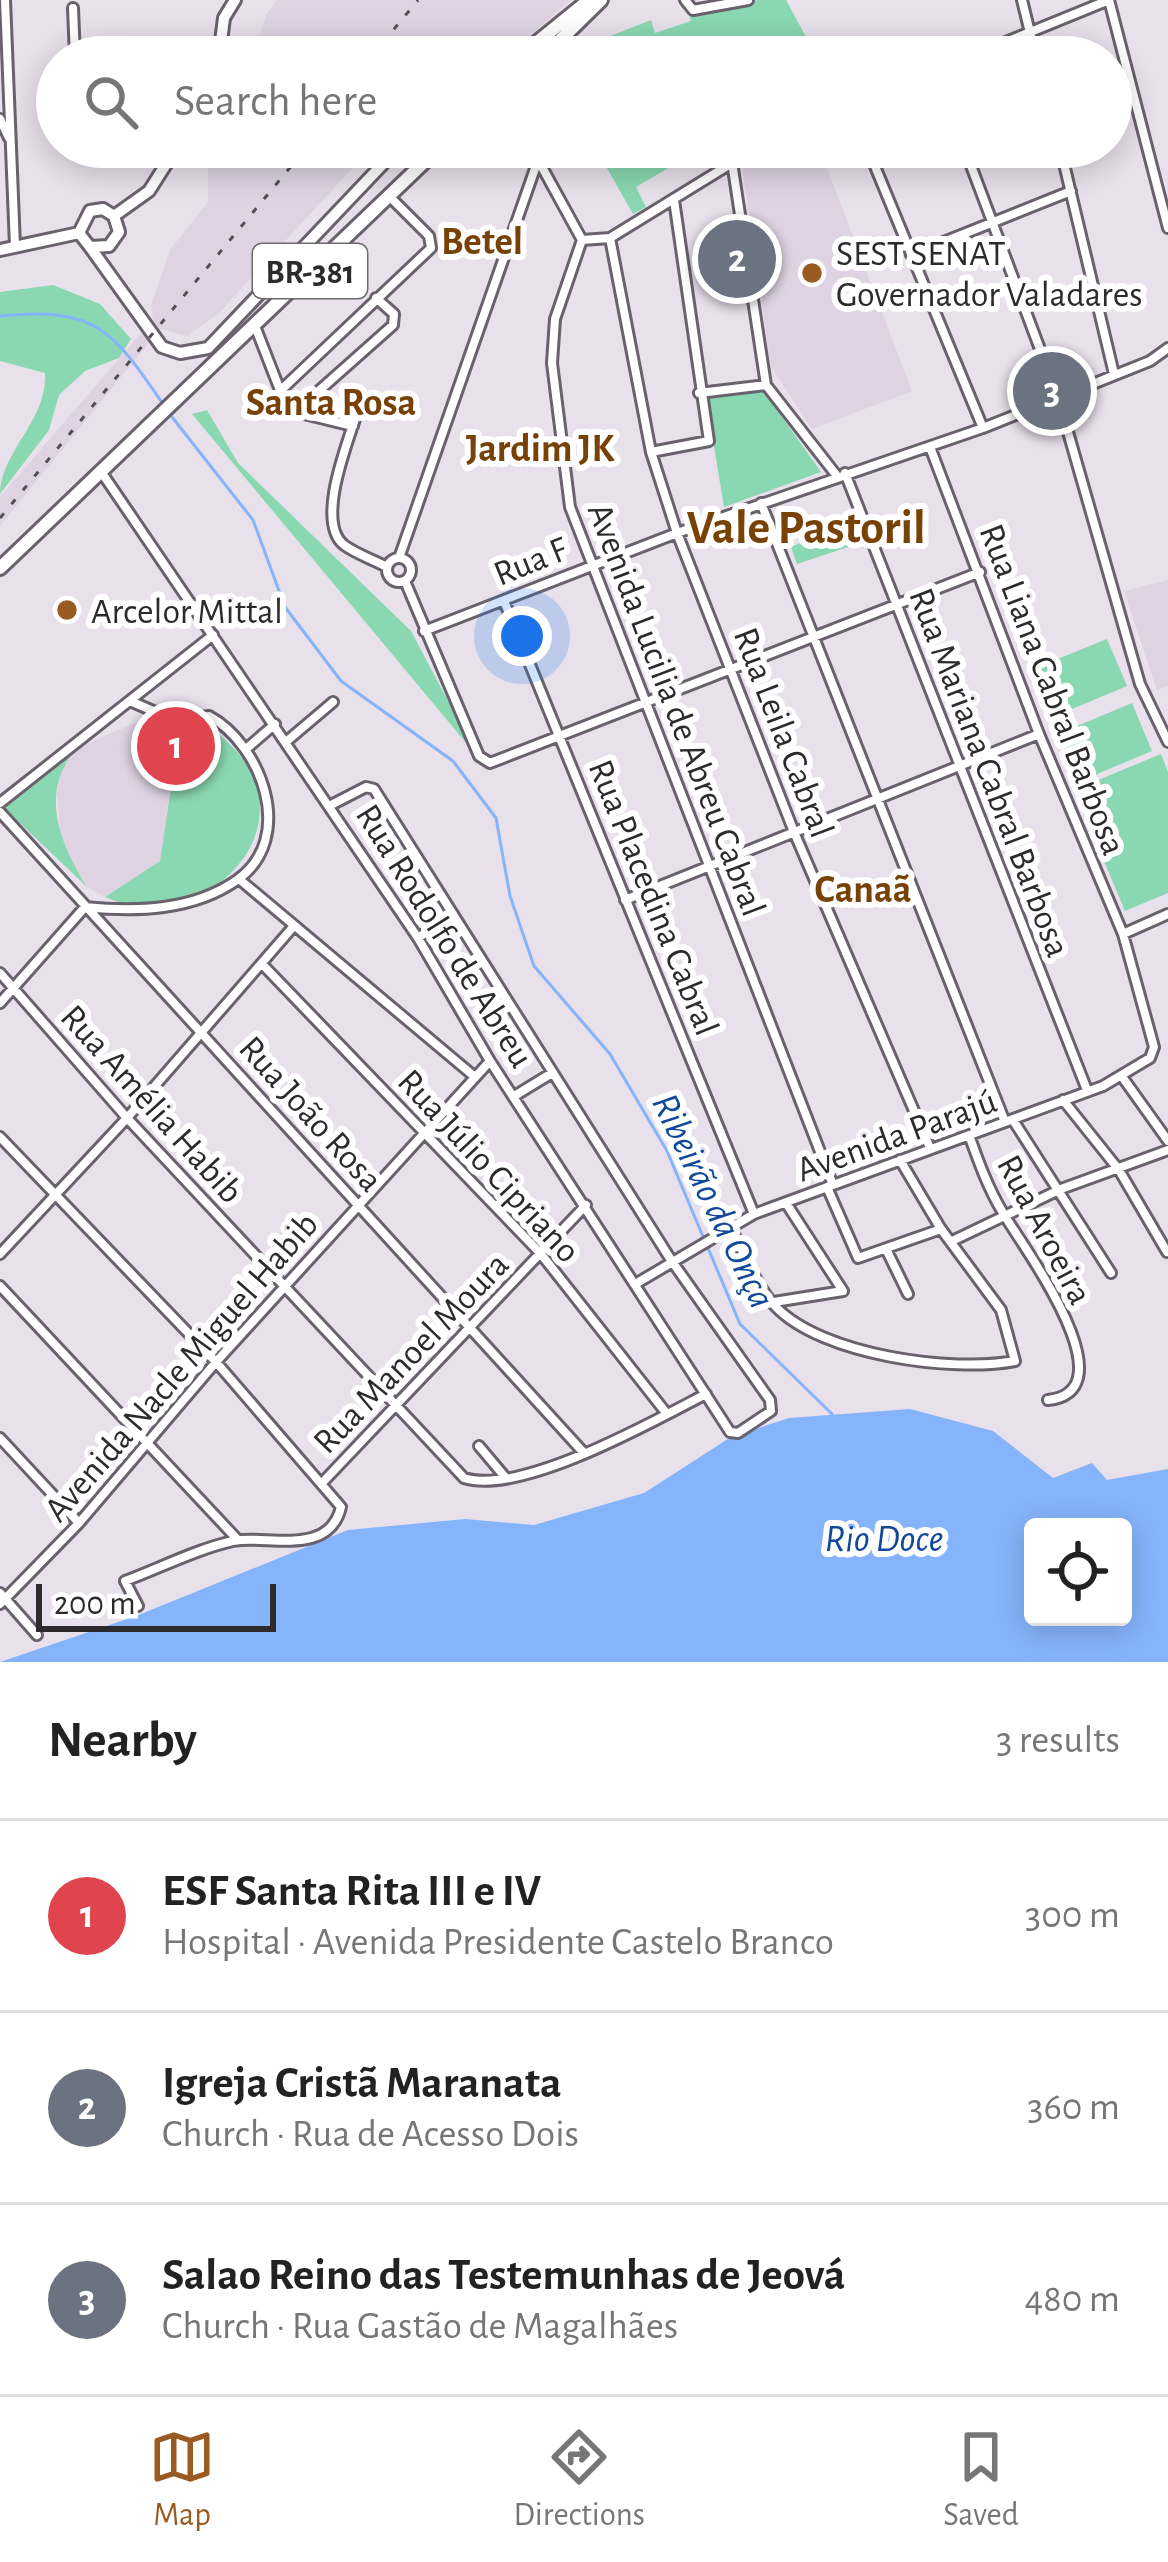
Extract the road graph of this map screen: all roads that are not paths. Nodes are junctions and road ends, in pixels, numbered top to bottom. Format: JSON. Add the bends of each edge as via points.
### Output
{"nodes":[{"id":1,"x":5,"y":0,"type":"edge"},
{"id":2,"x":223,"y":0,"type":"edge"},
{"id":3,"x":235,"y":0,"type":"edge"},
{"id":4,"x":589,"y":0,"type":"edge"},
{"id":5,"x":601,"y":0,"type":"edge"},
{"id":6,"x":685,"y":0,"type":"edge"},
{"id":7,"x":748,"y":0,"type":"edge"},
{"id":8,"x":1022,"y":0,"type":"edge"},
{"id":9,"x":1109,"y":0,"type":"edge"},
{"id":10,"x":73,"y":8,"type":"dead end"},
{"id":11,"x":224,"y":18,"type":"junction"},
{"id":12,"x":1029,"y":32,"type":"junction"},
{"id":13,"x":74,"y":36,"type":"edge"},
{"id":14,"x":222,"y":36,"type":"edge"},
{"id":15,"x":545,"y":36,"type":"edge"},
{"id":16,"x":564,"y":36,"type":"edge"},
{"id":17,"x":1019,"y":36,"type":"edge"},
{"id":18,"x":1030,"y":36,"type":"edge"},
{"id":19,"x":1118,"y":36,"type":"edge"},
{"id":20,"x":1132,"y":89,"type":"edge"},
{"id":21,"x":0,"y":119,"type":"edge"},
{"id":22,"x":12,"y":145,"type":"junction"},
{"id":23,"x":163,"y":168,"type":"edge"},
{"id":24,"x":379,"y":168,"type":"edge"},
{"id":25,"x":417,"y":168,"type":"edge"},
{"id":26,"x":535,"y":168,"type":"edge"},
{"id":27,"x":542,"y":168,"type":"edge"},
{"id":28,"x":725,"y":168,"type":"edge"},
{"id":29,"x":734,"y":168,"type":"edge"},
{"id":30,"x":876,"y":168,"type":"edge"},
{"id":31,"x":973,"y":168,"type":"edge"},
{"id":32,"x":1065,"y":168,"type":"edge"},
{"id":33,"x":1071,"y":190,"type":"junction"},
{"id":34,"x":388,"y":195,"type":"junction"},
{"id":35,"x":674,"y":200,"type":"junction"},
{"id":36,"x":114,"y":216,"type":"junction"},
{"id":37,"x":996,"y":221,"type":"junction"},
{"id":38,"x":1168,"y":228,"type":"edge"},
{"id":39,"x":79,"y":232,"type":"junction"},
{"id":40,"x":610,"y":238,"type":"junction"},
{"id":41,"x":582,"y":240,"type":"junction"},
{"id":42,"x":109,"y":246,"type":"junction"},
{"id":43,"x":90,"y":247,"type":"junction"},
{"id":44,"x":15,"y":248,"type":"junction"},
{"id":45,"x":0,"y":250,"type":"edge"},
{"id":46,"x":911,"y":255,"type":"junction"},
{"id":47,"x":116,"y":281,"type":"junction"},
{"id":48,"x":376,"y":298,"type":"junction"},
{"id":49,"x":254,"y":326,"type":"junction"},
{"id":50,"x":1168,"y":348,"type":"edge"},
{"id":51,"x":1114,"y":374,"type":"junction"},
{"id":52,"x":766,"y":385,"type":"junction"},
{"id":53,"x":280,"y":391,"type":"junction"},
{"id":54,"x":699,"y":393,"type":"junction"},
{"id":55,"x":1058,"y":397,"type":"junction"},
{"id":56,"x":359,"y":406,"type":"dead end"},
{"id":57,"x":295,"y":412,"type":"junction"},
{"id":58,"x":353,"y":426,"type":"junction"},
{"id":59,"x":983,"y":428,"type":"junction"},
{"id":60,"x":930,"y":447,"type":"junction"},
{"id":61,"x":651,"y":452,"type":"junction"},
{"id":62,"x":102,"y":473,"type":"junction"},
{"id":63,"x":841,"y":474,"type":"junction"},
{"id":64,"x":761,"y":503,"type":"junction"},
{"id":65,"x":677,"y":533,"type":"junction"},
{"id":66,"x":399,"y":558,"type":"junction"},
{"id":67,"x":387,"y":566,"type":"junction"},
{"id":68,"x":588,"y":566,"type":"junction"},
{"id":69,"x":0,"y":568,"type":"edge"},
{"id":70,"x":980,"y":572,"type":"junction"},
{"id":71,"x":404,"y":580,"type":"junction"},
{"id":72,"x":505,"y":601,"type":"junction"},
{"id":73,"x":896,"y":604,"type":"junction"},
{"id":74,"x":424,"y":631,"type":"junction"},
{"id":75,"x":213,"y":635,"type":"junction"},
{"id":76,"x":815,"y":637,"type":"junction"},
{"id":77,"x":734,"y":670,"type":"junction"},
{"id":78,"x":130,"y":700,"type":"junction"},
{"id":79,"x":333,"y":702,"type":"dead end"},
{"id":80,"x":648,"y":702,"type":"junction"},
{"id":81,"x":275,"y":724,"type":"junction"},
{"id":82,"x":1039,"y":734,"type":"junction"},
{"id":83,"x":562,"y":737,"type":"junction"},
{"id":84,"x":287,"y":741,"type":"junction"},
{"id":85,"x":1168,"y":742,"type":"edge"},
{"id":86,"x":246,"y":749,"type":"junction"},
{"id":87,"x":959,"y":767,"type":"junction"},
{"id":88,"x":875,"y":799,"type":"junction"},
{"id":89,"x":331,"y":806,"type":"junction"},
{"id":90,"x":0,"y":808,"type":"edge"},
{"id":91,"x":794,"y":832,"type":"junction"},
{"id":92,"x":709,"y":867,"type":"junction"},
{"id":93,"x":239,"y":879,"type":"junction"},
{"id":94,"x":625,"y":900,"type":"junction"},
{"id":95,"x":85,"y":907,"type":"junction"},
{"id":96,"x":453,"y":914,"type":"junction"},
{"id":97,"x":1168,"y":914,"type":"edge"},
{"id":98,"x":293,"y":927,"type":"junction"},
{"id":99,"x":1123,"y":934,"type":"junction"},
{"id":100,"x":418,"y":938,"type":"junction"},
{"id":101,"x":262,"y":964,"type":"junction"},
{"id":102,"x":0,"y":974,"type":"edge"},
{"id":103,"x":13,"y":988,"type":"junction"},
{"id":104,"x":0,"y":1003,"type":"edge"},
{"id":105,"x":202,"y":1034,"type":"junction"},
{"id":106,"x":490,"y":1060,"type":"junction"},
{"id":107,"x":552,"y":1073,"type":"junction"},
{"id":108,"x":475,"y":1077,"type":"junction"},
{"id":109,"x":1123,"y":1078,"type":"junction"},
{"id":110,"x":1087,"y":1090,"type":"junction"},
{"id":111,"x":516,"y":1095,"type":"junction"},
{"id":112,"x":1063,"y":1100,"type":"junction"},
{"id":113,"x":128,"y":1118,"type":"junction"},
{"id":114,"x":1009,"y":1121,"type":"junction"},
{"id":115,"x":1163,"y":1126,"type":"edge"},
{"id":116,"x":426,"y":1133,"type":"junction"},
{"id":117,"x":970,"y":1135,"type":"junction"},
{"id":118,"x":0,"y":1137,"type":"edge"},
{"id":119,"x":1168,"y":1146,"type":"edge"},
{"id":120,"x":930,"y":1148,"type":"junction"},
{"id":121,"x":900,"y":1160,"type":"junction"},
{"id":122,"x":1120,"y":1170,"type":"junction"},
{"id":123,"x":830,"y":1186,"type":"junction"},
{"id":124,"x":1060,"y":1189,"type":"junction"},
{"id":125,"x":54,"y":1194,"type":"junction"},
{"id":126,"x":786,"y":1203,"type":"junction"},
{"id":127,"x":359,"y":1204,"type":"junction"},
{"id":128,"x":586,"y":1205,"type":"junction"},
{"id":129,"x":754,"y":1214,"type":"junction"},
{"id":130,"x":1005,"y":1216,"type":"junction"},
{"id":131,"x":730,"y":1226,"type":"junction"},
{"id":132,"x":940,"y":1229,"type":"junction"},
{"id":133,"x":952,"y":1241,"type":"junction"},
{"id":134,"x":886,"y":1249,"type":"junction"},
{"id":135,"x":1167,"y":1252,"type":"edge"},
{"id":136,"x":0,"y":1254,"type":"edge"},
{"id":137,"x":541,"y":1254,"type":"junction"},
{"id":138,"x":671,"y":1260,"type":"junction"},
{"id":139,"x":1111,"y":1273,"type":"dead end"},
{"id":140,"x":637,"y":1283,"type":"junction"},
{"id":141,"x":286,"y":1285,"type":"junction"},
{"id":142,"x":0,"y":1286,"type":"edge"},
{"id":143,"x":908,"y":1294,"type":"dead end"},
{"id":144,"x":772,"y":1303,"type":"junction"},
{"id":145,"x":469,"y":1327,"type":"junction"},
{"id":146,"x":216,"y":1362,"type":"junction"},
{"id":147,"x":706,"y":1394,"type":"junction"},
{"id":148,"x":1048,"y":1400,"type":"dead end"},
{"id":149,"x":399,"y":1406,"type":"junction"},
{"id":150,"x":667,"y":1414,"type":"junction"},
{"id":151,"x":0,"y":1438,"type":"edge"},
{"id":152,"x":147,"y":1443,"type":"junction"},
{"id":153,"x":479,"y":1446,"type":"dead end"},
{"id":154,"x":583,"y":1452,"type":"junction"},
{"id":155,"x":506,"y":1478,"type":"junction"},
{"id":156,"x":322,"y":1484,"type":"junction"},
{"id":157,"x":79,"y":1523,"type":"junction"},
{"id":158,"x":237,"y":1539,"type":"junction"},
{"id":159,"x":2,"y":1599,"type":"edge"},
{"id":160,"x":138,"y":1606,"type":"dead end"},
{"id":161,"x":37,"y":1635,"type":"dead end"}],
"edges":[{"from":1,"to":22,"type":"street"},
{"from":2,"to":11,"type":"street"},
{"from":3,"to":11,"type":"street"},
{"from":4,"to":15,"type":"main road"},
{"from":5,"to":16,"type":"main road"},
{"from":6,"to":7,"type":"street","via":[[693,10]]},
{"from":8,"to":12,"type":"street"},
{"from":9,"to":12,"type":"street"},
{"from":9,"to":19,"type":"street"},
{"from":10,"to":13,"type":"street"},
{"from":11,"to":14,"type":"street"},
{"from":12,"to":17,"type":"street"},
{"from":12,"to":18,"type":"street"},
{"from":20,"to":38,"type":"street"},
{"from":21,"to":22,"type":"street"},
{"from":22,"to":44,"type":"street"},
{"from":23,"to":36,"type":"street"},
{"from":24,"to":47,"type":"street","via":[[208,348],[162,347]]},
{"from":25,"to":34,"type":"main road","number":"BR-381"},
{"from":26,"to":66,"type":"street"},
{"from":27,"to":41,"type":"street"},
{"from":28,"to":35,"type":"street"},
{"from":29,"to":52,"type":"street"},
{"from":30,"to":46,"type":"street"},
{"from":31,"to":37,"type":"street"},
{"from":32,"to":33,"type":"street"},
{"from":33,"to":37,"type":"street"},
{"from":33,"to":51,"type":"street"},
{"from":34,"to":48,"type":"street","via":[[431,242]]},
{"from":34,"to":49,"type":"main road","number":"BR-381"},
{"from":35,"to":40,"type":"street"},
{"from":35,"to":54,"type":"street"},
{"from":36,"to":39,"type":"street","via":[[90,211]]},
{"from":36,"to":42,"type":"street","via":[[119,232]]},
{"from":37,"to":46,"type":"street"},
{"from":37,"to":55,"type":"street"},
{"from":39,"to":43,"type":"street"},
{"from":39,"to":44,"type":"street"},
{"from":40,"to":41,"type":"street"},
{"from":40,"to":61,"type":"street","name":"Rua Leila Cabral"},
{"from":41,"to":68,"type":"street","name":"Avenida Lucilia de Abreu Cabral","via":[[555,319],[552,363],[569,507]]},
{"from":42,"to":43,"type":"street"},
{"from":42,"to":47,"type":"street"},
{"from":43,"to":47,"type":"street"},
{"from":44,"to":45,"type":"street"},
{"from":46,"to":59,"type":"street"},
{"from":48,"to":53,"type":"street"},
{"from":48,"to":57,"type":"street","via":[[394,314],[393,325]]},
{"from":49,"to":53,"type":"street"},
{"from":49,"to":62,"type":"main road","number":"BR-381"},
{"from":50,"to":51,"type":"street","name":"Rua F"},
{"from":51,"to":55,"type":"street","name":"Rua F"},
{"from":52,"to":54,"type":"street"},
{"from":52,"to":63,"type":"street","name":"Rua Mariana Cabral Barbosa"},
{"from":53,"to":57,"type":"street"},
{"from":54,"to":61,"type":"street","via":[[709,441]]},
{"from":55,"to":59,"type":"street","name":"Rua F"},
{"from":55,"to":85,"type":"street","via":[[1140,684]]},
{"from":56,"to":58,"type":"street"},
{"from":57,"to":58,"type":"street"},
{"from":58,"to":67,"type":"street","via":[[333,495],[333,531]]},
{"from":59,"to":60,"type":"street","name":"Rua F"},
{"from":60,"to":63,"type":"street","name":"Rua F"},
{"from":60,"to":70,"type":"street","name":"Rua Liana Cabral Barbosa"},
{"from":61,"to":65,"type":"street","name":"Rua Leila Cabral"},
{"from":62,"to":69,"type":"main road","number":"BR-381"},
{"from":62,"to":75,"type":"street","name":"Rua Rodolfo de Abreu"},
{"from":63,"to":64,"type":"street","name":"Rua F"},
{"from":63,"to":73,"type":"street","name":"Rua Mariana Cabral Barbosa"},
{"from":64,"to":65,"type":"street","name":"Rua F"},
{"from":64,"to":76,"type":"street"},
{"from":65,"to":68,"type":"street","name":"Rua F"},
{"from":65,"to":77,"type":"street","name":"Rua Leila Cabral"},
{"from":66,"to":67,"type":"street"},
{"from":66,"to":71,"type":"street","via":[[410,567]]},
{"from":67,"to":71,"type":"street","via":[[393,580]]},
{"from":68,"to":72,"type":"street","name":"Rua F"},
{"from":68,"to":80,"type":"street","name":"Avenida Lucilia de Abreu Cabral"},
{"from":70,"to":73,"type":"street"},
{"from":70,"to":82,"type":"street","name":"Rua Liana Cabral Barbosa"},
{"from":71,"to":74,"type":"street"},
{"from":72,"to":74,"type":"street","name":"Rua F"},
{"from":72,"to":83,"type":"street","name":"Rua Placedina Cabral"},
{"from":73,"to":76,"type":"street"},
{"from":73,"to":87,"type":"street","name":"Rua Mariana Cabral Barbosa"},
{"from":74,"to":83,"type":"street","via":[[484,760],[498,763]]},
{"from":75,"to":78,"type":"street"},
{"from":75,"to":81,"type":"street","name":"Rua Rodolfo de Abreu"},
{"from":76,"to":77,"type":"street"},
{"from":76,"to":88,"type":"street"},
{"from":77,"to":80,"type":"street"},
{"from":77,"to":91,"type":"street","name":"Rua Leila Cabral"},
{"from":78,"to":86,"type":"street","via":[[174,720],[209,716]]},
{"from":78,"to":90,"type":"street"},
{"from":79,"to":84,"type":"street"},
{"from":80,"to":83,"type":"street"},
{"from":80,"to":92,"type":"street","name":"Avenida Lucilia de Abreu Cabral"},
{"from":81,"to":84,"type":"street","name":"Rua Rodolfo de Abreu"},
{"from":81,"to":86,"type":"street"},
{"from":82,"to":87,"type":"street"},
{"from":82,"to":99,"type":"street","name":"Rua Liana Cabral Barbosa"},
{"from":83,"to":94,"type":"street","name":"Rua Placedina Cabral"},
{"from":84,"to":89,"type":"street","name":"Rua Rodolfo de Abreu"},
{"from":86,"to":93,"type":"street","via":[[268,804],[260,843]]},
{"from":87,"to":88,"type":"street"},
{"from":87,"to":110,"type":"street","name":"Rua Mariana Cabral Barbosa"},
{"from":88,"to":91,"type":"street"},
{"from":88,"to":114,"type":"street"},
{"from":89,"to":96,"type":"street","via":[[370,787]]},
{"from":89,"to":100,"type":"street","name":"Rua Rodolfo de Abreu"},
{"from":90,"to":95,"type":"street","name":"Rua João Rosa"},
{"from":91,"to":92,"type":"street"},
{"from":91,"to":120,"type":"street","name":"Rua Leila Cabral"},
{"from":92,"to":94,"type":"street"},
{"from":92,"to":123,"type":"street","name":"Avenida Lucilia de Abreu Cabral"},
{"from":93,"to":95,"type":"street","via":[[160,909]]},
{"from":93,"to":98,"type":"street"},
{"from":94,"to":129,"type":"street","name":"Rua Placedina Cabral"},
{"from":95,"to":103,"type":"street"},
{"from":95,"to":105,"type":"street","name":"Rua João Rosa"},
{"from":96,"to":100,"type":"street"},
{"from":96,"to":107,"type":"street"},
{"from":97,"to":99,"type":"street"},
{"from":98,"to":101,"type":"street"},
{"from":98,"to":108,"type":"street"},
{"from":99,"to":109,"type":"street","name":"Rua Liana Cabral Barbosa","via":[[1154,1047]]},
{"from":100,"to":106,"type":"street","name":"Rua Rodolfo de Abreu"},
{"from":101,"to":105,"type":"street"},
{"from":101,"to":116,"type":"street","name":"Rua Júlio Cipriano"},
{"from":102,"to":103,"type":"street","name":"Rua Amélia Habib"},
{"from":103,"to":104,"type":"street"},
{"from":103,"to":113,"type":"street","name":"Rua Amélia Habib"},
{"from":105,"to":113,"type":"street"},
{"from":105,"to":127,"type":"street","name":"Rua João Rosa"},
{"from":106,"to":108,"type":"street","name":"Avenida Nacle Miguel Habib"},
{"from":106,"to":111,"type":"street","name":"Rua Rodolfo de Abreu"},
{"from":107,"to":111,"type":"street"},
{"from":107,"to":138,"type":"street"},
{"from":108,"to":116,"type":"street","name":"Avenida Nacle Miguel Habib"},
{"from":109,"to":110,"type":"street","name":"Avenida Parajú"},
{"from":109,"to":115,"type":"street"},
{"from":110,"to":112,"type":"street","name":"Avenida Parajú"},
{"from":111,"to":128,"type":"street","name":"Rua Rodolfo de Abreu"},
{"from":112,"to":114,"type":"street","name":"Avenida Parajú"},
{"from":112,"to":122,"type":"street"},
{"from":113,"to":125,"type":"street"},
{"from":113,"to":141,"type":"street","name":"Rua Amélia Habib"},
{"from":114,"to":117,"type":"street","name":"Avenida Parajú"},
{"from":114,"to":124,"type":"street"},
{"from":115,"to":119,"type":"street"},
{"from":116,"to":127,"type":"street","name":"Avenida Nacle Miguel Habib"},
{"from":116,"to":137,"type":"street","name":"Rua Júlio Cipriano"},
{"from":117,"to":120,"type":"street","name":"Avenida Parajú"},
{"from":117,"to":130,"type":"street","name":"Rua Aroeira"},
{"from":118,"to":125,"type":"street"},
{"from":119,"to":122,"type":"street"},
{"from":120,"to":121,"type":"street","name":"Avenida Parajú"},
{"from":121,"to":123,"type":"street","name":"Avenida Parajú"},
{"from":121,"to":132,"type":"street"},
{"from":122,"to":124,"type":"street"},
{"from":122,"to":135,"type":"street"},
{"from":123,"to":126,"type":"street","name":"Avenida Parajú"},
{"from":123,"to":134,"type":"street","name":"Avenida Lucilia de Abreu Cabral","via":[[858,1258]]},
{"from":124,"to":130,"type":"street"},
{"from":124,"to":139,"type":"street"},
{"from":125,"to":136,"type":"street"},
{"from":125,"to":146,"type":"street"},
{"from":126,"to":129,"type":"street","name":"Avenida Parajú"},
{"from":126,"to":144,"type":"street","via":[[843,1291]]},
{"from":127,"to":141,"type":"street","name":"Avenida Nacle Miguel Habib"},
{"from":127,"to":145,"type":"street","name":"Rua João Rosa"},
{"from":128,"to":137,"type":"street","name":"Rua Manoel Moura"},
{"from":128,"to":140,"type":"street","name":"Rua Rodolfo de Abreu"},
{"from":129,"to":131,"type":"street","name":"Avenida Parajú"},
{"from":130,"to":133,"type":"street"},
{"from":130,"to":148,"type":"street","name":"Rua Aroeira","via":[[1050,1282],[1072,1337],[1080,1376],[1061,1399]]},
{"from":131,"to":138,"type":"street","name":"Avenida Parajú"},
{"from":131,"to":144,"type":"street"},
{"from":132,"to":133,"type":"street"},
{"from":132,"to":134,"type":"street"},
{"from":133,"to":144,"type":"street","via":[[1000,1310],[1017,1358],[998,1364],[850,1350]]},
{"from":134,"to":143,"type":"street"},
{"from":137,"to":145,"type":"street","name":"Rua Manoel Moura"},
{"from":137,"to":150,"type":"street","name":"Rua Júlio Cipriano"},
{"from":138,"to":140,"type":"street","name":"Avenida Parajú"},
{"from":138,"to":147,"type":"street","name":"Rua Rodolfo de Abreu","via":[[771,1406],[733,1433]]},
{"from":140,"to":147,"type":"street","name":"Rua Rodolfo de Abreu"},
{"from":141,"to":146,"type":"street","name":"Avenida Nacle Miguel Habib"},
{"from":141,"to":149,"type":"street","name":"Rua Amélia Habib"},
{"from":142,"to":152,"type":"street"},
{"from":145,"to":149,"type":"street","name":"Rua Manoel Moura"},
{"from":145,"to":154,"type":"street","name":"Rua João Rosa"},
{"from":146,"to":152,"type":"street","name":"Avenida Nacle Miguel Habib"},
{"from":146,"to":156,"type":"street"},
{"from":147,"to":150,"type":"street"},
{"from":149,"to":155,"type":"street","name":"Rua Amélia Habib","via":[[464,1478]]},
{"from":149,"to":156,"type":"street","name":"Rua Manoel Moura"},
{"from":150,"to":154,"type":"street"},
{"from":151,"to":157,"type":"street"},
{"from":152,"to":157,"type":"street","name":"Avenida Nacle Miguel Habib"},
{"from":152,"to":158,"type":"street"},
{"from":153,"to":155,"type":"street"},
{"from":154,"to":155,"type":"street"},
{"from":156,"to":158,"type":"street","via":[[341,1507],[331,1526],[274,1544]]},
{"from":157,"to":159,"type":"street","name":"Avenida Nacle Miguel Habib"},
{"from":158,"to":160,"type":"street","via":[[125,1581]]},
{"from":159,"to":161,"type":"street"}]}
